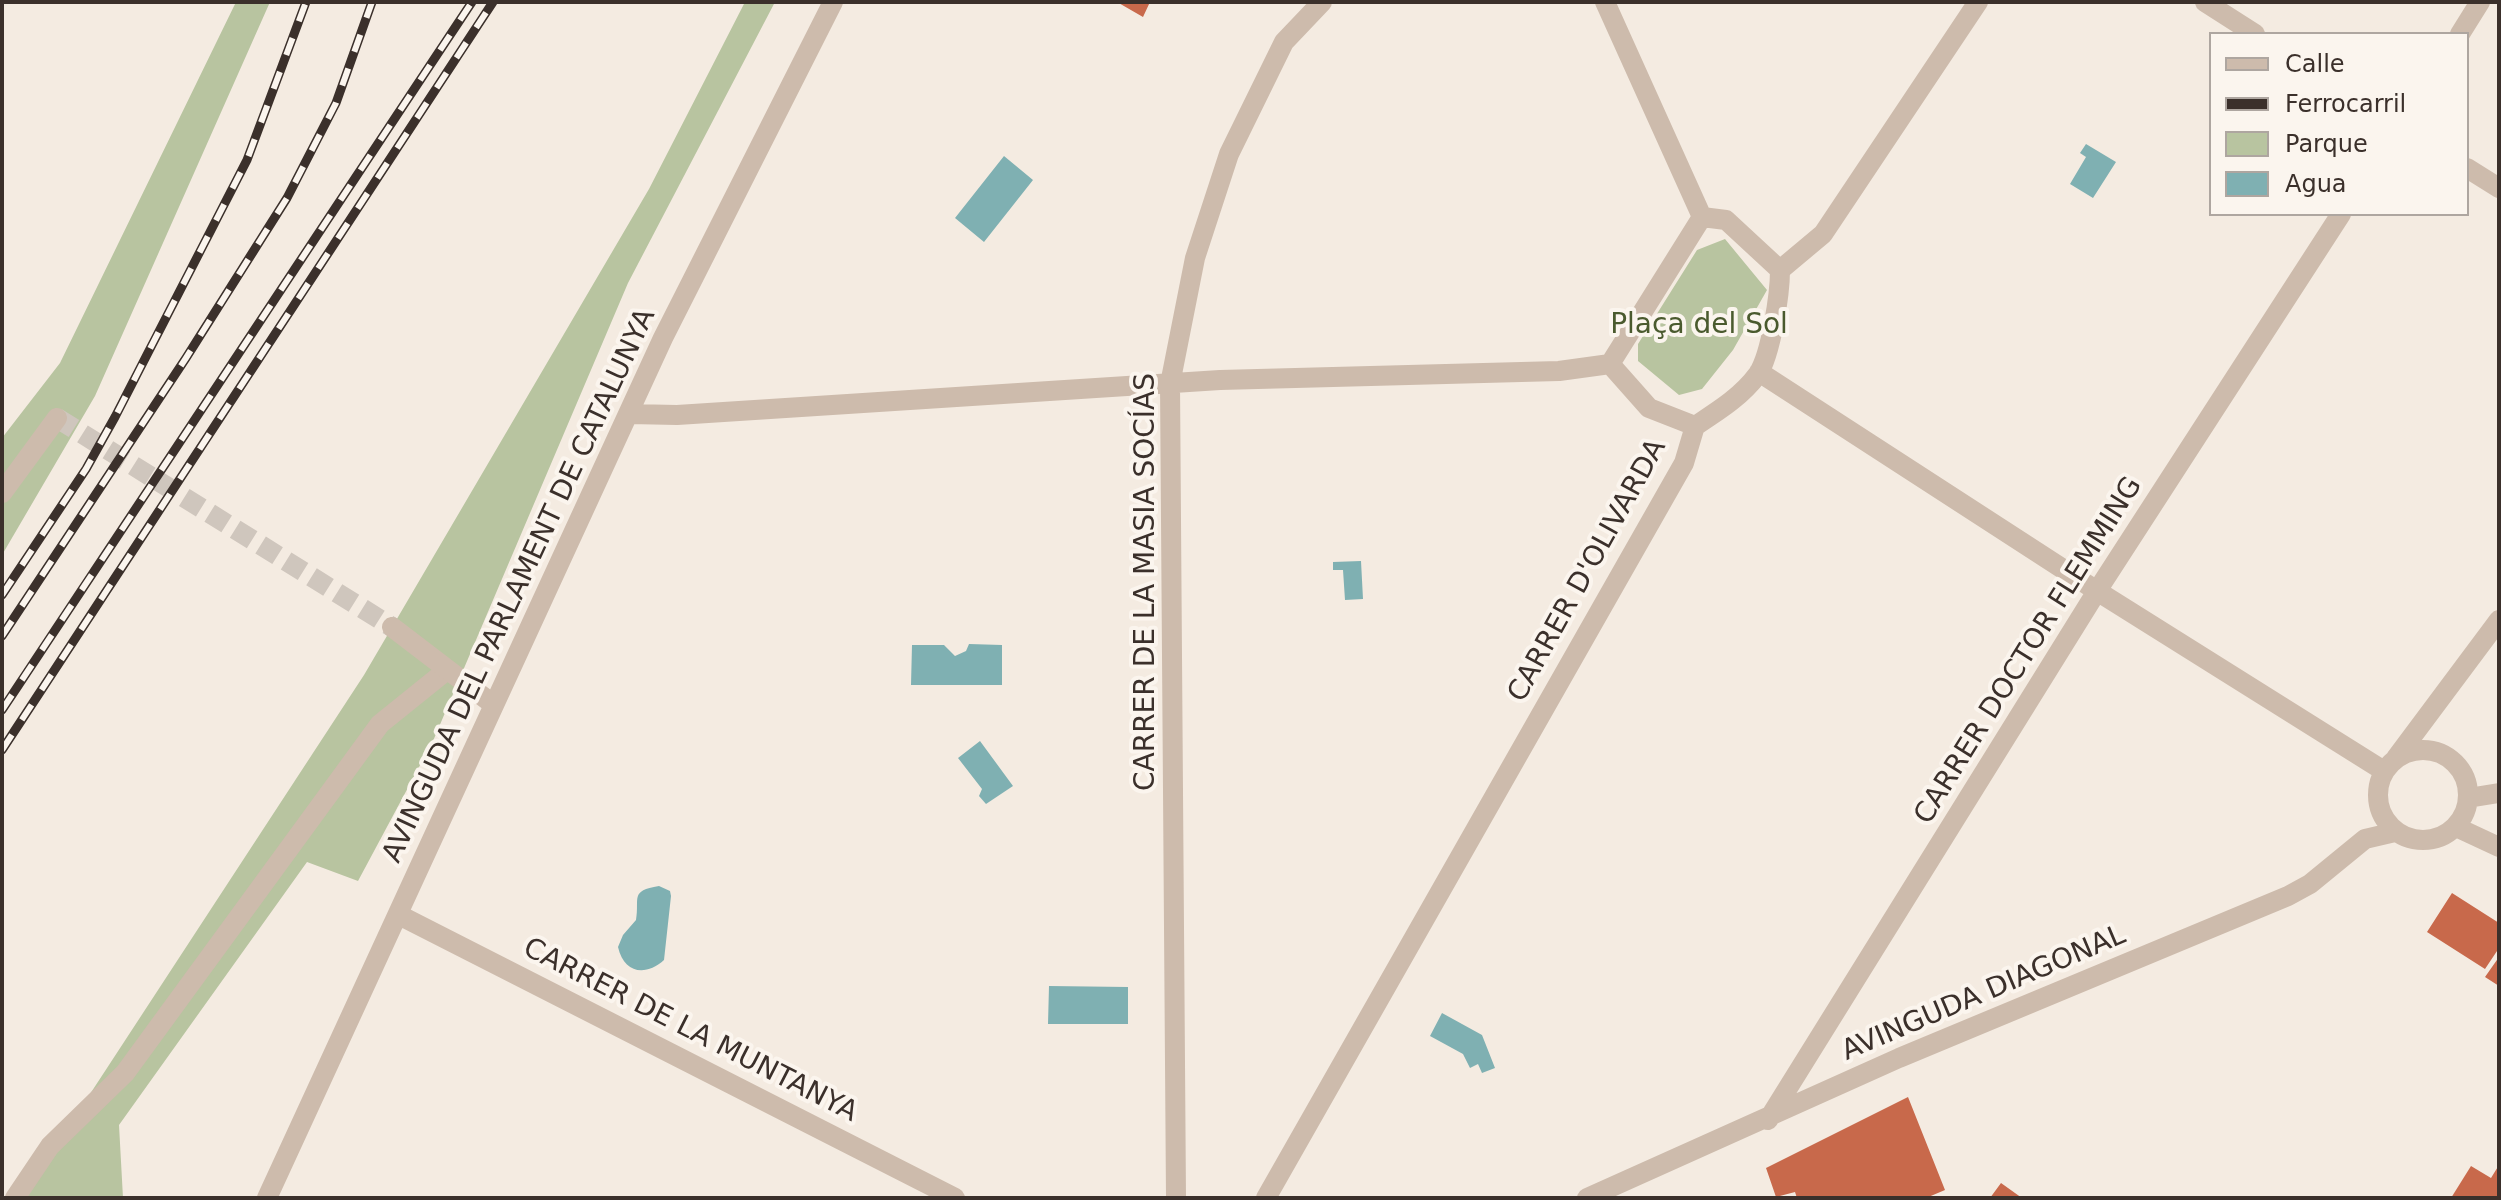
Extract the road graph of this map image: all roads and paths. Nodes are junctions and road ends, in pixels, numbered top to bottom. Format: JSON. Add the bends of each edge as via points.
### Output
{"nodes":[{"id":1,"x":833,"y":2,"type":"edge"},
{"id":2,"x":1322,"y":2,"type":"edge"},
{"id":3,"x":1605,"y":2,"type":"edge"},
{"id":4,"x":1978,"y":2,"type":"edge"},
{"id":5,"x":2205,"y":2,"type":"edge"},
{"id":6,"x":2480,"y":2,"type":"edge"},
{"id":7,"x":2252,"y":32,"type":"edge"},
{"id":8,"x":2461,"y":32,"type":"edge"},
{"id":9,"x":2469,"y":169,"type":"edge"},
{"id":10,"x":2499,"y":188,"type":"edge"},
{"id":11,"x":2340,"y":216,"type":"edge"},
{"id":12,"x":1702,"y":217,"type":"junction"},
{"id":13,"x":1780,"y":270,"type":"junction"},
{"id":14,"x":1610,"y":364,"type":"junction"},
{"id":15,"x":1759,"y":372,"type":"junction"},
{"id":16,"x":1170,"y":384,"type":"junction"},
{"id":17,"x":630,"y":414,"type":"junction"},
{"id":18,"x":57,"y":418,"type":"dead end"},
{"id":19,"x":1695,"y":426,"type":"junction"},
{"id":20,"x":2,"y":493,"type":"edge"},
{"id":21,"x":2097,"y":591,"type":"junction"},
{"id":22,"x":2499,"y":620,"type":"edge"},
{"id":23,"x":392,"y":627,"type":"tunnel mouth"},
{"id":24,"x":447,"y":670,"type":"junction"},
{"id":25,"x":494,"y":705,"type":"junction"},
{"id":26,"x":2390,"y":764,"type":"junction"},
{"id":27,"x":2499,"y":793,"type":"edge"},
{"id":28,"x":2468,"y":798,"type":"junction"},
{"id":29,"x":2456,"y":827,"type":"junction"},
{"id":30,"x":2395,"y":832,"type":"junction"},
{"id":31,"x":2499,"y":847,"type":"edge"},
{"id":32,"x":399,"y":915,"type":"junction"},
{"id":33,"x":1768,"y":1120,"type":"junction"},
{"id":34,"x":15,"y":1198,"type":"edge"},
{"id":35,"x":267,"y":1198,"type":"edge"},
{"id":36,"x":955,"y":1198,"type":"edge"},
{"id":37,"x":1176,"y":1198,"type":"edge"},
{"id":38,"x":1266,"y":1198,"type":"edge"},
{"id":39,"x":1587,"y":1198,"type":"edge"}],
"edges":[{"from":1,"to":17,"type":"street","name":"AVINGUDA DEL PARLAMENT DE CATALUNYA"},
{"from":2,"to":16,"type":"street","name":"CARRER DE LA MASIA SOCÍAS","via":[[1284,42],[1229,154],[1195,258]]},
{"from":3,"to":12,"type":"street"},
{"from":4,"to":13,"type":"street","via":[[1823,234]]},
{"from":5,"to":7,"type":"street"},
{"from":6,"to":8,"type":"street"},
{"from":9,"to":10,"type":"street"},
{"from":11,"to":21,"type":"street","name":"CARRER DOCTOR FLEMMING"},
{"from":12,"to":13,"type":"street","via":[[1726,220]]},
{"from":12,"to":14,"type":"street"},
{"from":13,"to":15,"type":"street","name":"CARRER D'OLIVARDA","via":[[1780,298]]},
{"from":14,"to":16,"type":"street","via":[[1559,371]]},
{"from":14,"to":19,"type":"street","via":[[1649,408]]},
{"from":15,"to":19,"type":"street","name":"CARRER D'OLIVARDA","via":[[1734,400]]},
{"from":15,"to":21,"type":"street"},
{"from":16,"to":17,"type":"street"},
{"from":16,"to":37,"type":"street","name":"CARRER DE LA MASIA SOCÍAS"},
{"from":17,"to":25,"type":"street","name":"AVINGUDA DEL PARLAMENT DE CATALUNYA"},
{"from":18,"to":20,"type":"street"},
{"from":19,"to":38,"type":"street","name":"CARRER D'OLIVARDA","via":[[1684,463]]},
{"from":21,"to":26,"type":"street"},
{"from":21,"to":33,"type":"street","name":"CARRER DOCTOR FLEMMING"},
{"from":22,"to":26,"type":"street"},
{"from":23,"to":24,"type":"street"},
{"from":24,"to":25,"type":"street"},
{"from":24,"to":34,"type":"street","via":[[380,724],[125,1073],[50,1146]]},
{"from":25,"to":32,"type":"street","name":"AVINGUDA DEL PARLAMENT DE CATALUNYA"},
{"from":26,"to":28,"type":"street","via":[[2425,750],[2442,754],[2466,780]]},
{"from":26,"to":30,"type":"street","via":[[2379,783],[2380,810]]},
{"from":27,"to":28,"type":"street"},
{"from":28,"to":29,"type":"street"},
{"from":29,"to":30,"type":"street","via":[[2427,841]]},
{"from":29,"to":31,"type":"street"},
{"from":30,"to":33,"type":"street","name":"AVINGUDA DIAGONAL","via":[[2365,839],[2288,896],[1899,1058]]},
{"from":32,"to":35,"type":"street","name":"AVINGUDA DEL PARLAMENT DE CATALUNYA"},
{"from":32,"to":36,"type":"street","name":"CARRER DE LA MUNTANYA"},
{"from":33,"to":39,"type":"street","name":"AVINGUDA DIAGONAL"}]}
